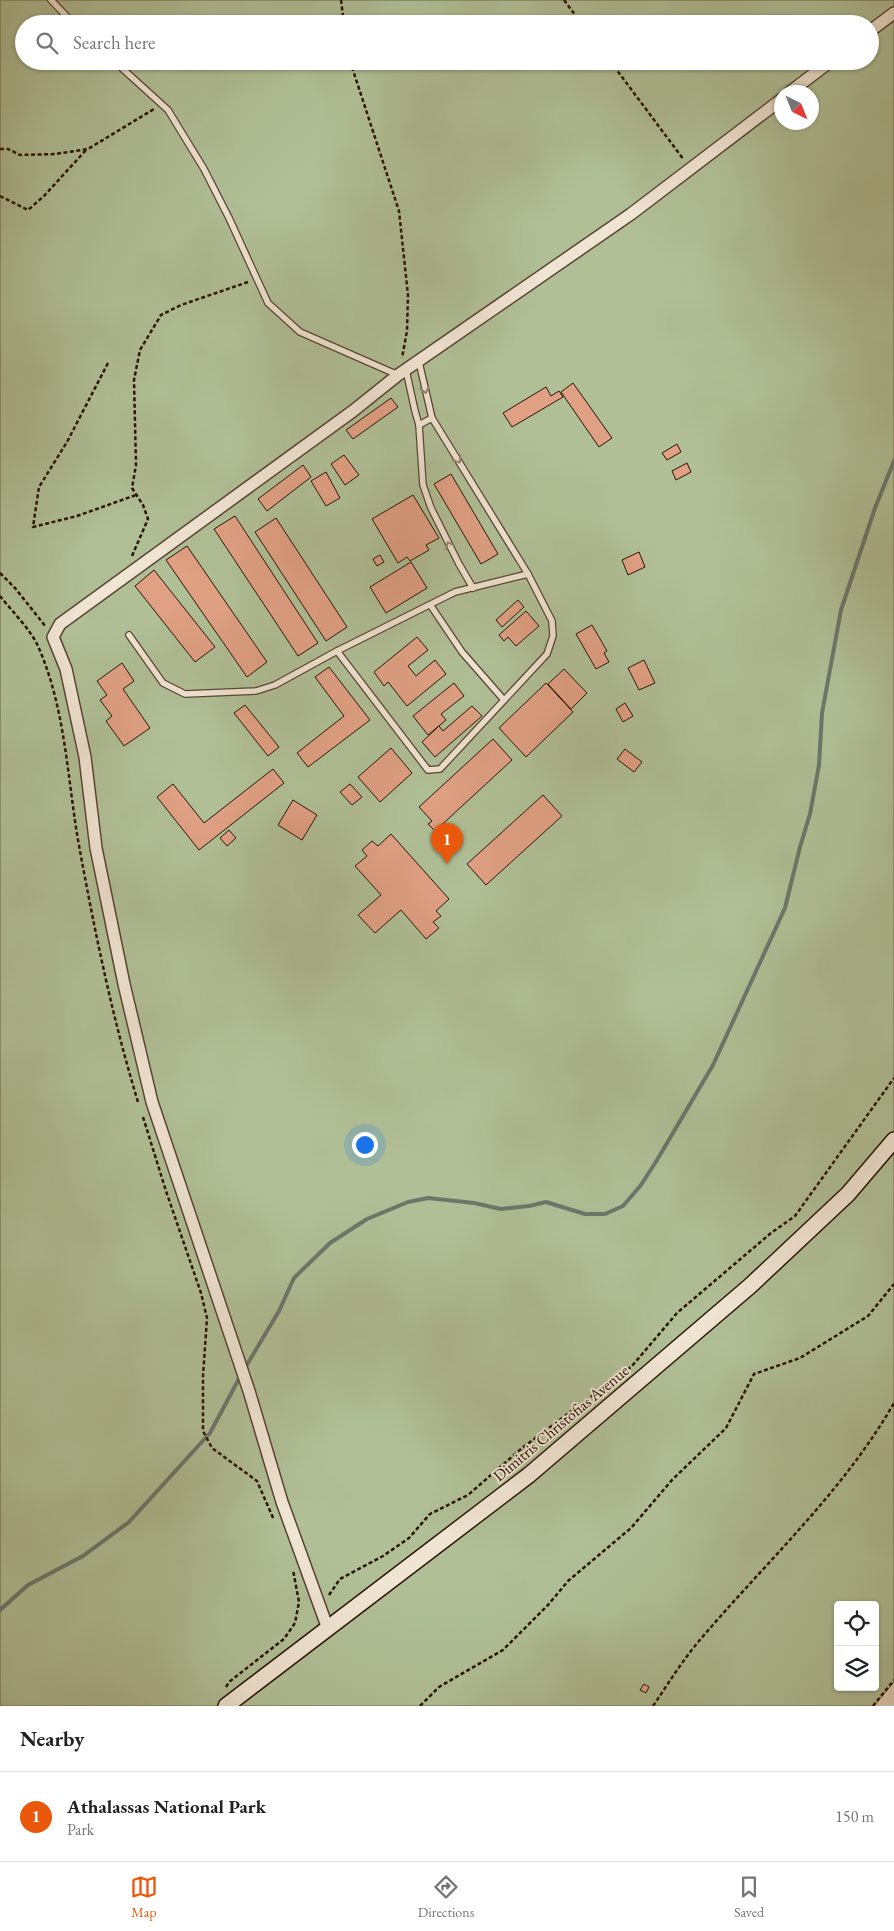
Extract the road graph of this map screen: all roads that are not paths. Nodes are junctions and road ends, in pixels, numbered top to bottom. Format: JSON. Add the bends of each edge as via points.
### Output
{"nodes":[{"id":1,"x":51,"y":0,"type":"edge"},
{"id":2,"x":894,"y":13,"type":"edge"},
{"id":3,"x":65,"y":15,"type":"edge"},
{"id":4,"x":879,"y":24,"type":"edge"},
{"id":5,"x":124,"y":70,"type":"edge"},
{"id":6,"x":819,"y":70,"type":"edge"},
{"id":7,"x":799,"y":85,"type":"edge"},
{"id":8,"x":774,"y":105,"type":"edge"},
{"id":9,"x":418,"y":362,"type":"junction"},
{"id":10,"x":402,"y":372,"type":"junction"},
{"id":11,"x":432,"y":418,"type":"junction"},
{"id":12,"x":420,"y":425,"type":"junction"},
{"id":13,"x":528,"y":574,"type":"junction"},
{"id":14,"x":473,"y":588,"type":"junction"},
{"id":15,"x":431,"y":606,"type":"junction"},
{"id":16,"x":129,"y":635,"type":"dead end"},
{"id":17,"x":337,"y":651,"type":"junction"},
{"id":18,"x":504,"y":700,"type":"junction"},
{"id":19,"x":894,"y":1140,"type":"edge"},
{"id":20,"x":328,"y":1629,"type":"junction"},
{"id":21,"x":225,"y":1700,"type":"edge"}],
"edges":[{"from":1,"to":3,"type":"lane"},
{"from":2,"to":4,"type":"street"},
{"from":5,"to":10,"type":"lane","via":[[168,110],[204,169],[268,304],[300,332]]},
{"from":6,"to":7,"type":"street"},
{"from":8,"to":9,"type":"street","via":[[631,214]]},
{"from":9,"to":10,"type":"street"},
{"from":9,"to":11,"type":"lane","one_way":true},
{"from":10,"to":12,"type":"lane"},
{"from":10,"to":20,"type":"street","via":[[60,624],[54,637],[66,669],[85,757],[96,848],[152,1102],[244,1376],[282,1502]]},
{"from":11,"to":12,"type":"lane"},
{"from":11,"to":13,"type":"lane","one_way":true},
{"from":14,"to":12,"type":"lane","one_way":true,"via":[[431,508],[422,476]]},
{"from":13,"to":14,"type":"lane"},
{"from":13,"to":18,"type":"lane","via":[[552,621],[553,636],[547,654]]},
{"from":14,"to":15,"type":"lane","via":[[455,592]]},
{"from":15,"to":17,"type":"lane"},
{"from":15,"to":18,"type":"lane","via":[[462,652]]},
{"from":16,"to":17,"type":"lane","via":[[164,683],[185,694],[256,691],[275,685]]},
{"from":17,"to":18,"type":"lane","via":[[428,770],[440,769]]},
{"from":19,"to":20,"type":"main road","name":"Dimitris Christofias Avenue","via":[[848,1194],[750,1286],[529,1475]]},
{"from":20,"to":21,"type":"main road","name":"Dimitris Christofias Avenue"}]}
